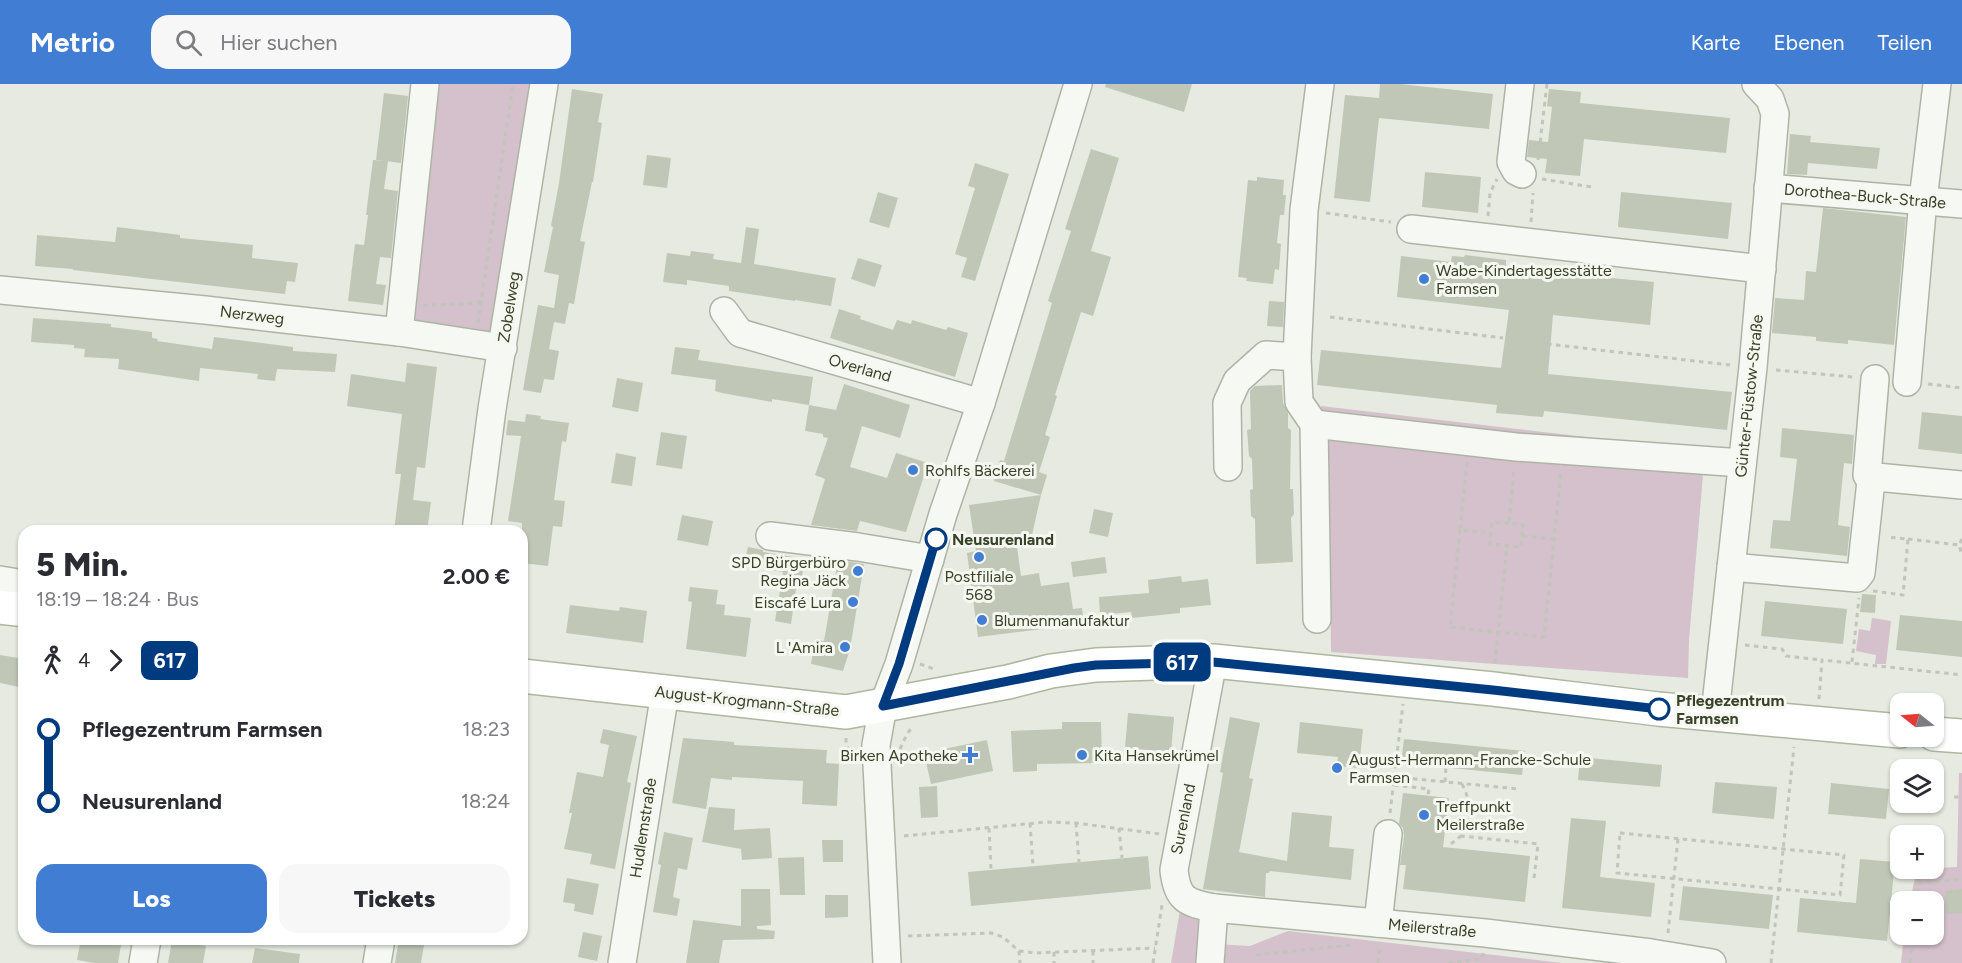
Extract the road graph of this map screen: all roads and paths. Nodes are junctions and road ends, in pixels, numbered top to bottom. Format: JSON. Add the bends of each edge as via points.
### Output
{"nodes":[{"id":1,"x":425,"y":84,"type":"edge"},
{"id":2,"x":513,"y":84,"type":"edge"},
{"id":3,"x":544,"y":84,"type":"edge"},
{"id":4,"x":1078,"y":84,"type":"edge"},
{"id":5,"x":1320,"y":84,"type":"edge"},
{"id":6,"x":1520,"y":84,"type":"edge"},
{"id":7,"x":1547,"y":84,"type":"edge"},
{"id":8,"x":1756,"y":84,"type":"edge"},
{"id":9,"x":1937,"y":84,"type":"edge"},
{"id":10,"x":1525,"y":177,"type":"junction"},
{"id":11,"x":1592,"y":187,"type":"dead end"},
{"id":12,"x":1768,"y":188,"type":"junction"},
{"id":13,"x":1923,"y":200,"type":"junction"},
{"id":14,"x":1962,"y":204,"type":"edge"},
{"id":15,"x":1487,"y":223,"type":"dead end"},
{"id":16,"x":1530,"y":229,"type":"dead end"},
{"id":17,"x":1411,"y":230,"type":"dead end"},
{"id":18,"x":1762,"y":269,"type":"junction"},
{"id":19,"x":0,"y":290,"type":"edge"},
{"id":20,"x":481,"y":302,"type":"junction"},
{"id":21,"x":724,"y":311,"type":"dead end"},
{"id":22,"x":1330,"y":317,"type":"dead end"},
{"id":23,"x":400,"y":319,"type":"junction"},
{"id":24,"x":1503,"y":338,"type":"dead end"},
{"id":25,"x":475,"y":343,"type":"junction"},
{"id":26,"x":1547,"y":344,"type":"dead end"},
{"id":27,"x":503,"y":348,"type":"junction"},
{"id":28,"x":1296,"y":357,"type":"junction"},
{"id":29,"x":1752,"y":367,"type":"junction"},
{"id":30,"x":1875,"y":379,"type":"dead end"},
{"id":31,"x":1907,"y":382,"type":"dead end"},
{"id":32,"x":981,"y":403,"type":"junction"},
{"id":33,"x":1314,"y":424,"type":"junction"},
{"id":34,"x":1469,"y":442,"type":"junction"},
{"id":35,"x":1516,"y":447,"type":"junction"},
{"id":36,"x":1563,"y":451,"type":"junction"},
{"id":37,"x":1742,"y":463,"type":"junction"},
{"id":38,"x":1228,"y":467,"type":"dead end"},
{"id":39,"x":1871,"y":481,"type":"junction"},
{"id":40,"x":1962,"y":485,"type":"edge"},
{"id":41,"x":1509,"y":523,"type":"junction"},
{"id":42,"x":477,"y":525,"type":"edge"},
{"id":43,"x":1460,"y":530,"type":"junction"},
{"id":44,"x":1491,"y":533,"type":"junction"},
{"id":45,"x":770,"y":536,"type":"dead end"},
{"id":46,"x":1522,"y":536,"type":"junction"},
{"id":47,"x":1554,"y":539,"type":"junction"},
{"id":48,"x":1908,"y":539,"type":"dead end"},
{"id":49,"x":1962,"y":539,"type":"edge"},
{"id":50,"x":1959,"y":545,"type":"junction"},
{"id":51,"x":1507,"y":546,"type":"junction"},
{"id":52,"x":1962,"y":555,"type":"edge"},
{"id":53,"x":930,"y":559,"type":"junction"},
{"id":54,"x":1731,"y":567,"type":"junction"},
{"id":55,"x":0,"y":580,"type":"edge"},
{"id":56,"x":18,"y":583,"type":"edge"},
{"id":57,"x":0,"y":607,"type":"edge"},
{"id":58,"x":18,"y":609,"type":"edge"},
{"id":59,"x":1317,"y":619,"type":"dead end"},
{"id":60,"x":1498,"y":632,"type":"junction"},
{"id":61,"x":1743,"y":645,"type":"dead end"},
{"id":62,"x":1822,"y":660,"type":"junction"},
{"id":63,"x":1213,"y":662,"type":"junction"},
{"id":64,"x":1494,"y":673,"type":"dead end"},
{"id":65,"x":1962,"y":675,"type":"edge"},
{"id":66,"x":528,"y":677,"type":"edge"},
{"id":67,"x":665,"y":692,"type":"junction"},
{"id":68,"x":1403,"y":699,"type":"dead end"},
{"id":69,"x":883,"y":706,"type":"junction"},
{"id":70,"x":1819,"y":707,"type":"dead end"},
{"id":71,"x":1715,"y":714,"type":"junction"},
{"id":72,"x":920,"y":723,"type":"dead end"},
{"id":73,"x":1890,"y":730,"type":"edge"},
{"id":74,"x":1944,"y":735,"type":"edge"},
{"id":75,"x":1962,"y":736,"type":"edge"},
{"id":76,"x":1795,"y":738,"type":"dead end"},
{"id":77,"x":899,"y":757,"type":"dead end"},
{"id":78,"x":1446,"y":767,"type":"dead end"},
{"id":79,"x":1395,"y":777,"type":"junction"},
{"id":80,"x":1430,"y":780,"type":"junction"},
{"id":81,"x":1444,"y":782,"type":"junction"},
{"id":82,"x":1462,"y":784,"type":"junction"},
{"id":83,"x":1394,"y":785,"type":"junction"},
{"id":84,"x":1429,"y":789,"type":"junction"},
{"id":85,"x":1519,"y":789,"type":"dead end"},
{"id":86,"x":1428,"y":795,"type":"dead end"},
{"id":87,"x":1954,"y":797,"type":"dead end"},
{"id":88,"x":1962,"y":797,"type":"edge"},
{"id":89,"x":1030,"y":823,"type":"junction"},
{"id":90,"x":1076,"y":823,"type":"junction"},
{"id":91,"x":990,"y":828,"type":"junction"},
{"id":92,"x":1119,"y":828,"type":"junction"},
{"id":93,"x":1388,"y":834,"type":"joint"},
{"id":94,"x":902,"y":836,"type":"dead end"},
{"id":95,"x":1461,"y":836,"type":"junction"},
{"id":96,"x":1180,"y":837,"type":"junction"},
{"id":97,"x":1678,"y":839,"type":"junction"},
{"id":98,"x":1451,"y":844,"type":"dead end"},
{"id":99,"x":1783,"y":849,"type":"junction"},
{"id":100,"x":1122,"y":858,"type":"dead end"},
{"id":101,"x":1079,"y":862,"type":"dead end"},
{"id":102,"x":1033,"y":866,"type":"dead end"},
{"id":103,"x":991,"y":870,"type":"dead end"},
{"id":104,"x":1174,"y":870,"type":"joint"},
{"id":105,"x":1534,"y":878,"type":"dead end"},
{"id":106,"x":1674,"y":878,"type":"junction"},
{"id":107,"x":1919,"y":879,"type":"edge"},
{"id":108,"x":1962,"y":879,"type":"edge"},
{"id":109,"x":1919,"y":882,"type":"junction"},
{"id":110,"x":1779,"y":889,"type":"junction"},
{"id":111,"x":1918,"y":891,"type":"edge"},
{"id":112,"x":1162,"y":904,"type":"dead end"},
{"id":113,"x":1214,"y":908,"type":"junction"},
{"id":114,"x":1378,"y":923,"type":"junction"},
{"id":115,"x":906,"y":936,"type":"dead end"},
{"id":116,"x":1358,"y":944,"type":"dead end"},
{"id":117,"x":146,"y":945,"type":"edge"},
{"id":118,"x":380,"y":945,"type":"edge"},
{"id":119,"x":1912,"y":945,"type":"edge"},
{"id":120,"x":1155,"y":948,"type":"junction"},
{"id":121,"x":1019,"y":951,"type":"junction"},
{"id":122,"x":1093,"y":951,"type":"junction"},
{"id":123,"x":1054,"y":952,"type":"junction"},
{"id":124,"x":1256,"y":955,"type":"dead end"},
{"id":125,"x":1666,"y":955,"type":"junction"},
{"id":126,"x":143,"y":963,"type":"edge"},
{"id":127,"x":377,"y":963,"type":"edge"},
{"id":128,"x":622,"y":963,"type":"edge"},
{"id":129,"x":887,"y":963,"type":"edge"},
{"id":130,"x":1020,"y":963,"type":"edge"},
{"id":131,"x":1054,"y":963,"type":"edge"},
{"id":132,"x":1093,"y":963,"type":"edge"},
{"id":133,"x":1153,"y":963,"type":"edge"},
{"id":134,"x":1210,"y":963,"type":"edge"},
{"id":135,"x":1712,"y":963,"type":"edge"},
{"id":136,"x":1772,"y":963,"type":"edge"},
{"id":137,"x":1910,"y":963,"type":"edge"}],
"edges":[{"from":1,"to":23,"type":"street"},
{"from":2,"to":20,"type":"path"},
{"from":3,"to":27,"type":"street","name":"Zobelweg"},
{"from":4,"to":32,"type":"street"},
{"from":5,"to":28,"type":"street","via":[[1304,210]]},
{"from":6,"to":10,"type":"street","via":[[1511,162]]},
{"from":7,"to":10,"type":"path"},
{"from":8,"to":12,"type":"street","name":"Günter-Püstow-Straße","via":[[1770,99],[1775,114]]},
{"from":9,"to":13,"type":"street"},
{"from":10,"to":11,"type":"path"},
{"from":10,"to":15,"type":"path","via":[[1490,193]]},
{"from":10,"to":16,"type":"path"},
{"from":12,"to":13,"type":"street","name":"Dorothea-Buck-Straße"},
{"from":12,"to":18,"type":"street","name":"Günter-Püstow-Straße"},
{"from":13,"to":14,"type":"street","name":"Dorothea-Buck-Straße"},
{"from":13,"to":31,"type":"street"},
{"from":17,"to":18,"type":"street"},
{"from":18,"to":29,"type":"street","name":"Günter-Püstow-Straße"},
{"from":19,"to":23,"type":"street","name":"Nerzweg","via":[[205,310]]},
{"from":20,"to":23,"type":"path"},
{"from":20,"to":25,"type":"path"},
{"from":21,"to":32,"type":"street","name":"Overland","via":[[730,337]]},
{"from":22,"to":24,"type":"path"},
{"from":23,"to":25,"type":"street","name":"Nerzweg"},
{"from":25,"to":27,"type":"street","name":"Nerzweg"},
{"from":26,"to":29,"type":"path"},
{"from":27,"to":42,"type":"street","name":"Zobelweg"},
{"from":28,"to":33,"type":"street","via":[[1299,402]]},
{"from":28,"to":38,"type":"street","via":[[1266,355],[1238,381],[1227,403]]},
{"from":29,"to":37,"type":"street","name":"Günter-Püstow-Straße"},
{"from":30,"to":39,"type":"street","via":[[1867,475]]},
{"from":32,"to":53,"type":"street"},
{"from":33,"to":34,"type":"street"},
{"from":33,"to":59,"type":"street"},
{"from":34,"to":35,"type":"street"},
{"from":34,"to":43,"type":"path"},
{"from":35,"to":36,"type":"street"},
{"from":35,"to":41,"type":"path"},
{"from":36,"to":37,"type":"street"},
{"from":36,"to":47,"type":"path"},
{"from":37,"to":54,"type":"street","name":"Günter-Püstow-Straße"},
{"from":39,"to":40,"type":"street","via":[[1875,477]]},
{"from":39,"to":54,"type":"street","via":[[1861,573],[1857,578]]},
{"from":41,"to":44,"type":"path","via":[[1492,522]]},
{"from":41,"to":46,"type":"path","via":[[1523,525]]},
{"from":43,"to":44,"type":"path"},
{"from":43,"to":60,"type":"path","via":[[1450,627]]},
{"from":44,"to":51,"type":"path","via":[[1491,544]]},
{"from":45,"to":53,"type":"street"},
{"from":46,"to":47,"type":"path"},
{"from":46,"to":51,"type":"path","via":[[1521,547]]},
{"from":47,"to":60,"type":"path","via":[[1544,637]]},
{"from":48,"to":50,"type":"path"},
{"from":49,"to":50,"type":"path"},
{"from":50,"to":52,"type":"path"},
{"from":51,"to":60,"type":"path"},
{"from":53,"to":69,"type":"street"},
{"from":54,"to":71,"type":"street","name":"Günter-Püstow-Straße"},
{"from":55,"to":56,"type":"street"},
{"from":57,"to":58,"type":"main road"},
{"from":60,"to":64,"type":"path"},
{"from":61,"to":62,"type":"path","via":[[1782,649],[1786,656]]},
{"from":62,"to":65,"type":"path"},
{"from":62,"to":70,"type":"path"},
{"from":63,"to":69,"type":"main road","name":"August-Krogmann-Straße","via":[[1096,665]]},
{"from":63,"to":71,"type":"main road","name":"August-Krogmann-Straße"},
{"from":63,"to":96,"type":"street","name":"Surenland"},
{"from":66,"to":67,"type":"main road","name":"August-Krogmann-Straße"},
{"from":67,"to":69,"type":"main road","name":"August-Krogmann-Straße","via":[[846,712]]},
{"from":67,"to":128,"type":"street","name":"Hudlemstraße"},
{"from":68,"to":79,"type":"path"},
{"from":69,"to":129,"type":"street","via":[[876,746]]},
{"from":71,"to":73,"type":"main road","name":"August-Krogmann-Straße"},
{"from":72,"to":77,"type":"path","via":[[911,727]]},
{"from":74,"to":75,"type":"main road"},
{"from":76,"to":99,"type":"path"},
{"from":78,"to":81,"type":"path"},
{"from":79,"to":80,"type":"path"},
{"from":79,"to":83,"type":"path"},
{"from":80,"to":81,"type":"path"},
{"from":80,"to":84,"type":"path"},
{"from":81,"to":82,"type":"path"},
{"from":82,"to":85,"type":"path"},
{"from":82,"to":95,"type":"path","via":[[1470,809]]},
{"from":83,"to":84,"type":"path"},
{"from":83,"to":93,"type":"path"},
{"from":84,"to":86,"type":"path"},
{"from":87,"to":88,"type":"path"},
{"from":89,"to":90,"type":"path"},
{"from":89,"to":91,"type":"path"},
{"from":89,"to":102,"type":"path"},
{"from":90,"to":92,"type":"path"},
{"from":90,"to":101,"type":"path"},
{"from":91,"to":94,"type":"path"},
{"from":91,"to":103,"type":"path"},
{"from":92,"to":96,"type":"path"},
{"from":92,"to":100,"type":"path"},
{"from":93,"to":114,"type":"street"},
{"from":95,"to":98,"type":"path"},
{"from":95,"to":105,"type":"path","via":[[1538,844]]},
{"from":96,"to":104,"type":"street","name":"Surenland"},
{"from":97,"to":99,"type":"path"},
{"from":97,"to":106,"type":"path"},
{"from":97,"to":106,"type":"path","via":[[1620,833],[1617,873]]},
{"from":99,"to":110,"type":"path"},
{"from":99,"to":110,"type":"path","via":[[1844,855],[1840,895]]},
{"from":104,"to":113,"type":"street","name":"Meilerstraße","via":[[1176,887],[1184,899]]},
{"from":106,"to":110,"type":"path"},
{"from":106,"to":125,"type":"path"},
{"from":107,"to":109,"type":"path"},
{"from":108,"to":109,"type":"path"},
{"from":109,"to":111,"type":"path"},
{"from":110,"to":136,"type":"path"},
{"from":112,"to":120,"type":"path"},
{"from":113,"to":114,"type":"street","name":"Meilerstraße"},
{"from":113,"to":134,"type":"street"},
{"from":114,"to":125,"type":"street","name":"Meilerstraße"},
{"from":115,"to":121,"type":"path","via":[[991,933],[1003,937]]},
{"from":116,"to":124,"type":"path"},
{"from":117,"to":126,"type":"street"},
{"from":118,"to":127,"type":"street"},
{"from":119,"to":137,"type":"path"},
{"from":120,"to":122,"type":"path"},
{"from":120,"to":133,"type":"path"},
{"from":121,"to":123,"type":"path"},
{"from":121,"to":130,"type":"path"},
{"from":122,"to":123,"type":"path"},
{"from":122,"to":132,"type":"path"},
{"from":123,"to":131,"type":"path"},
{"from":125,"to":135,"type":"street","name":"Meilerstraße"}]}
